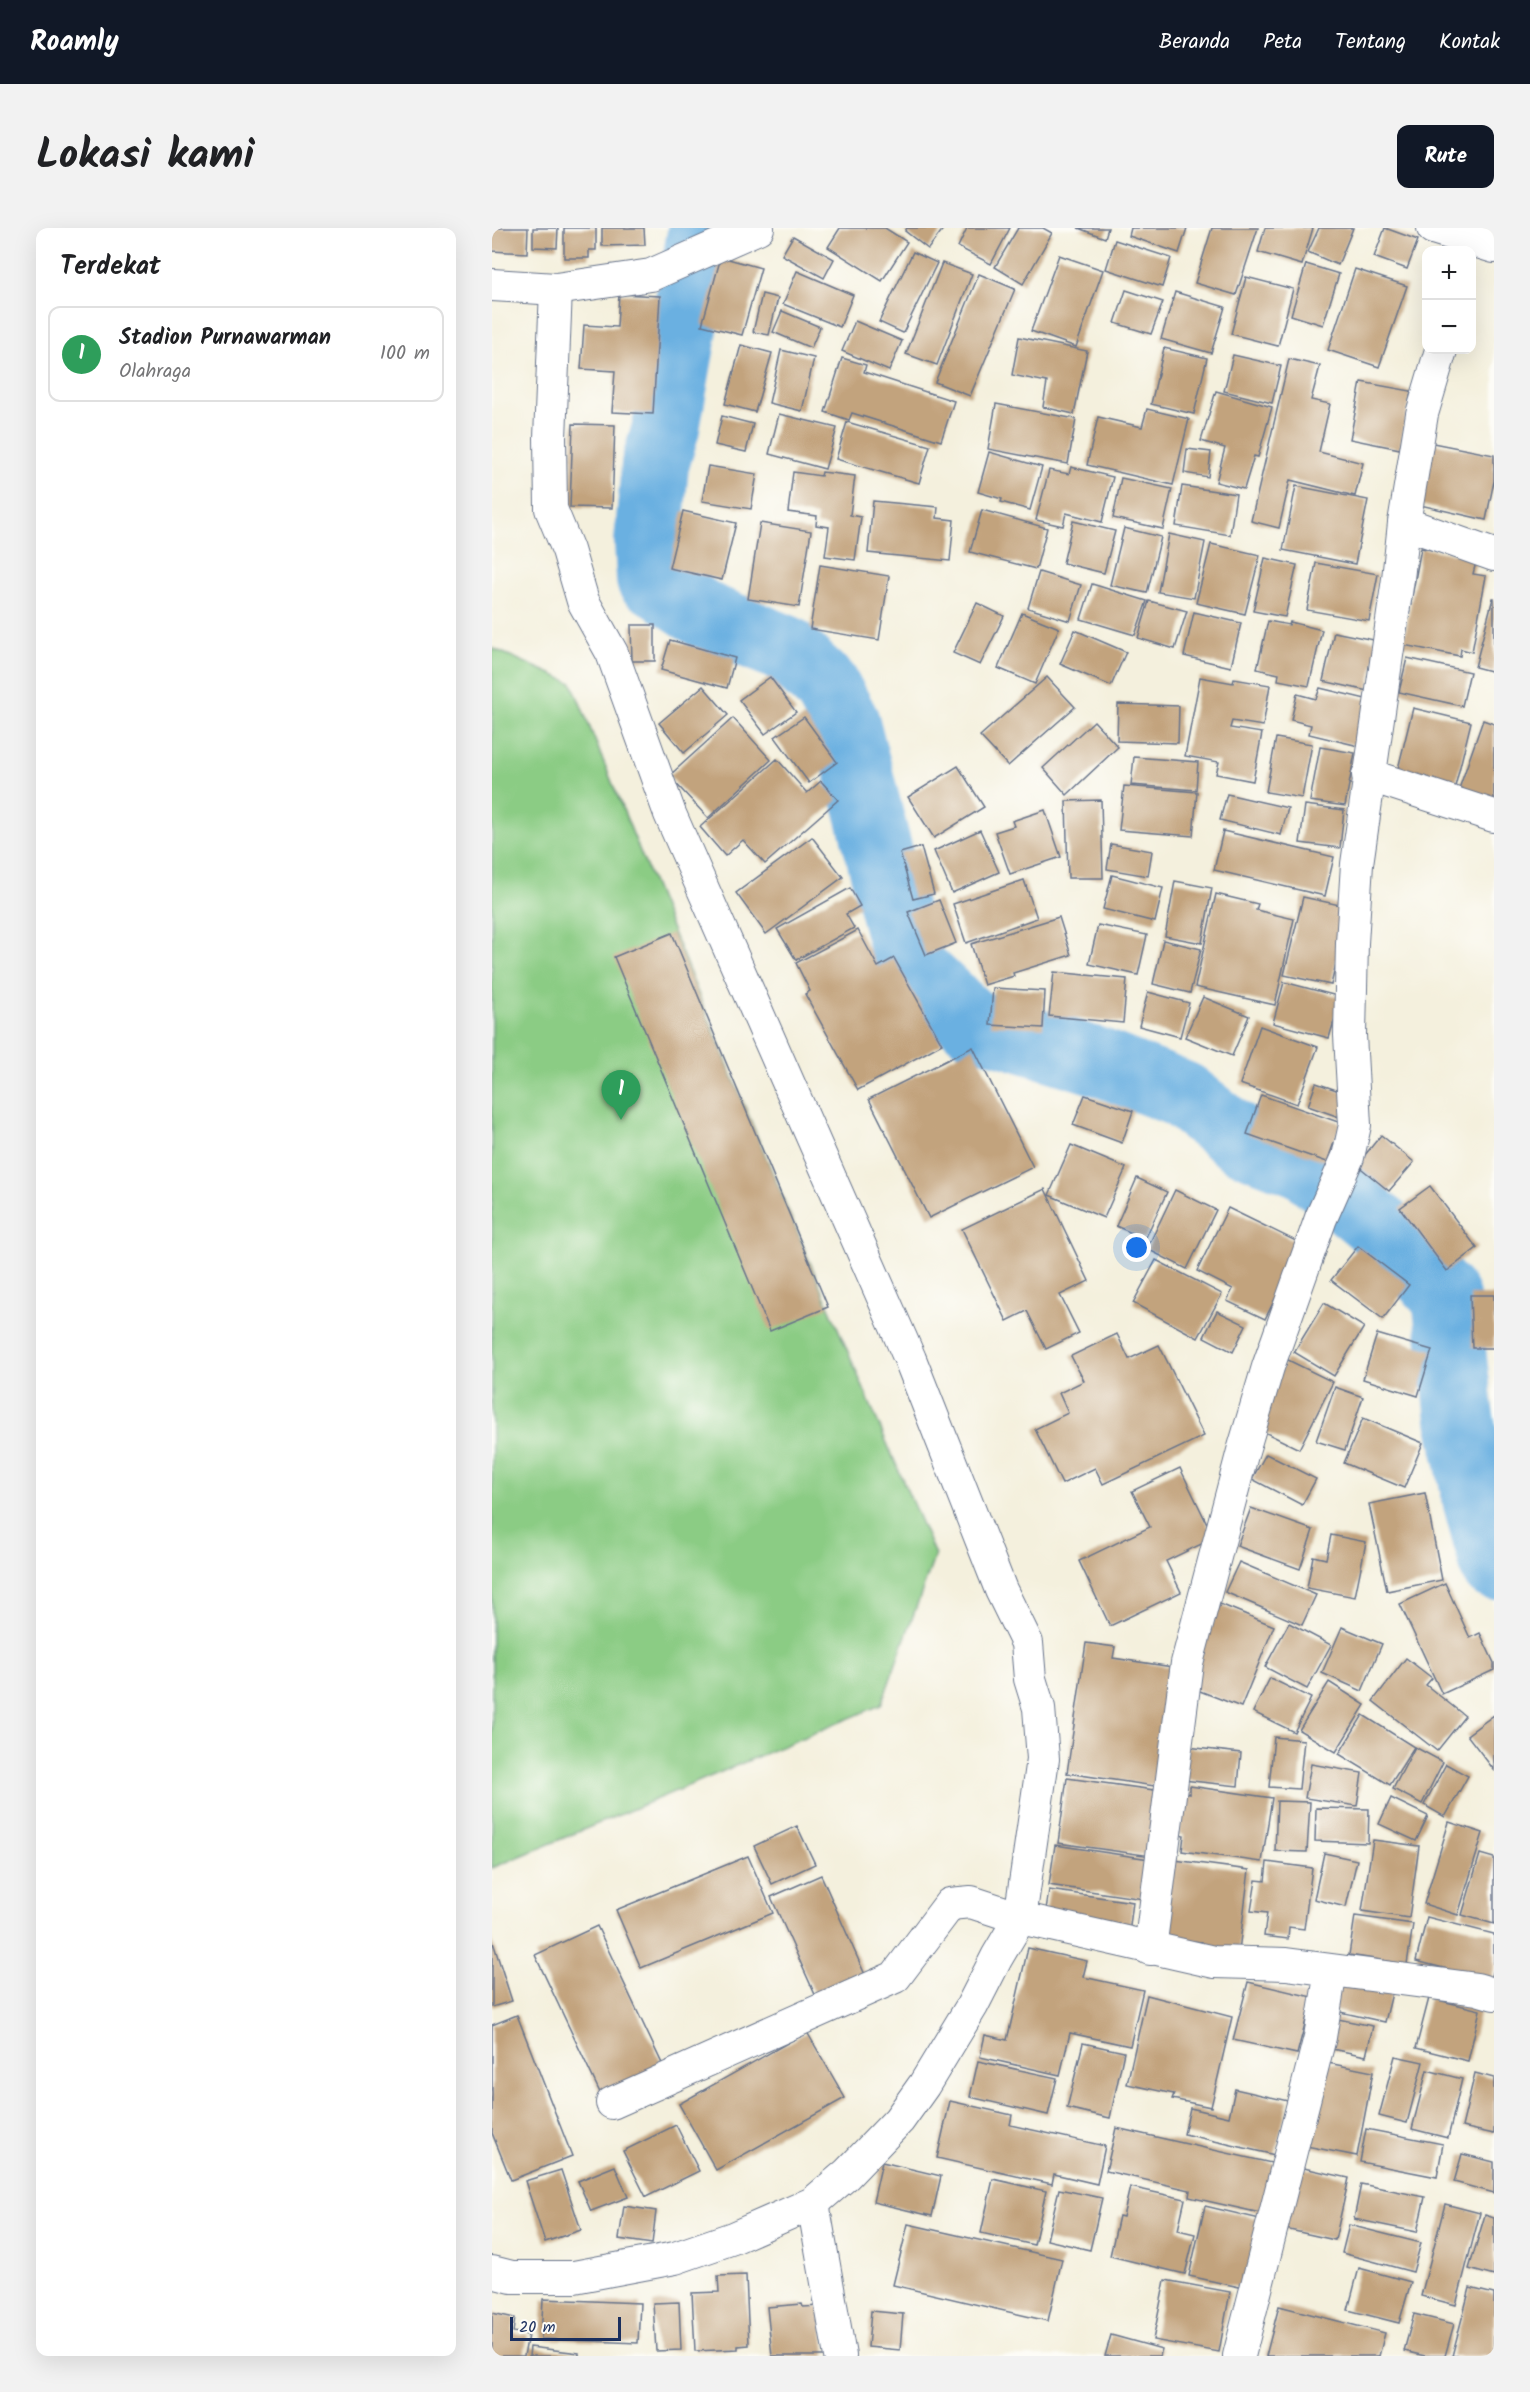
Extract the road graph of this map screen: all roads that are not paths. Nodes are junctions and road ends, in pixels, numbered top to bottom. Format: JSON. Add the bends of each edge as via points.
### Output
{"nodes":[{"id":1,"x":758,"y":228,"type":"edge"},
{"id":2,"x":1433,"y":228,"type":"edge"},
{"id":3,"x":1479,"y":246,"type":"edge"},
{"id":4,"x":492,"y":285,"type":"edge"},
{"id":5,"x":556,"y":289,"type":"junction"},
{"id":6,"x":1440,"y":354,"type":"edge"},
{"id":7,"x":1404,"y":523,"type":"junction"},
{"id":8,"x":1494,"y":555,"type":"edge"},
{"id":9,"x":1368,"y":775,"type":"junction"},
{"id":10,"x":1494,"y":816,"type":"edge"},
{"id":11,"x":1020,"y":1918,"type":"junction"},
{"id":12,"x":1150,"y":1949,"type":"junction"},
{"id":13,"x":1331,"y":1971,"type":"junction"},
{"id":14,"x":1494,"y":1994,"type":"edge"},
{"id":15,"x":612,"y":2103,"type":"dead end"},
{"id":16,"x":813,"y":2203,"type":"junction"},
{"id":17,"x":492,"y":2272,"type":"edge"},
{"id":18,"x":840,"y":2356,"type":"edge"},
{"id":19,"x":1239,"y":2356,"type":"edge"}],
"edges":[{"from":1,"to":5,"type":"street","via":[[651,274]]},
{"from":2,"to":3,"type":"street"},
{"from":4,"to":5,"type":"street"},
{"from":5,"to":11,"type":"street","via":[[551,509],[583,602],[612,653],[670,814],[905,1348],[996,1580],[1027,1643],[1030,1679],[1039,1708],[1042,1759]]},
{"from":6,"to":7,"type":"street","via":[[1422,414]]},
{"from":7,"to":8,"type":"street"},
{"from":7,"to":9,"type":"street"},
{"from":9,"to":10,"type":"street"},
{"from":9,"to":12,"type":"street","via":[[1356,864],[1352,942],[1350,1035],[1355,1125],[1348,1157],[1321,1218],[1268,1367],[1187,1663]]},
{"from":11,"to":12,"type":"street"},
{"from":11,"to":15,"type":"street","via":[[971,1902],[950,1904],[895,1977]]},
{"from":11,"to":16,"type":"street","via":[[918,2094],[899,2120],[847,2174]]},
{"from":12,"to":13,"type":"street","via":[[1214,1962]]},
{"from":13,"to":14,"type":"street"},
{"from":13,"to":19,"type":"street","via":[[1320,2037]]},
{"from":16,"to":17,"type":"street","via":[[733,2238],[666,2260],[574,2277],[512,2277]]},
{"from":16,"to":18,"type":"street"}]}
